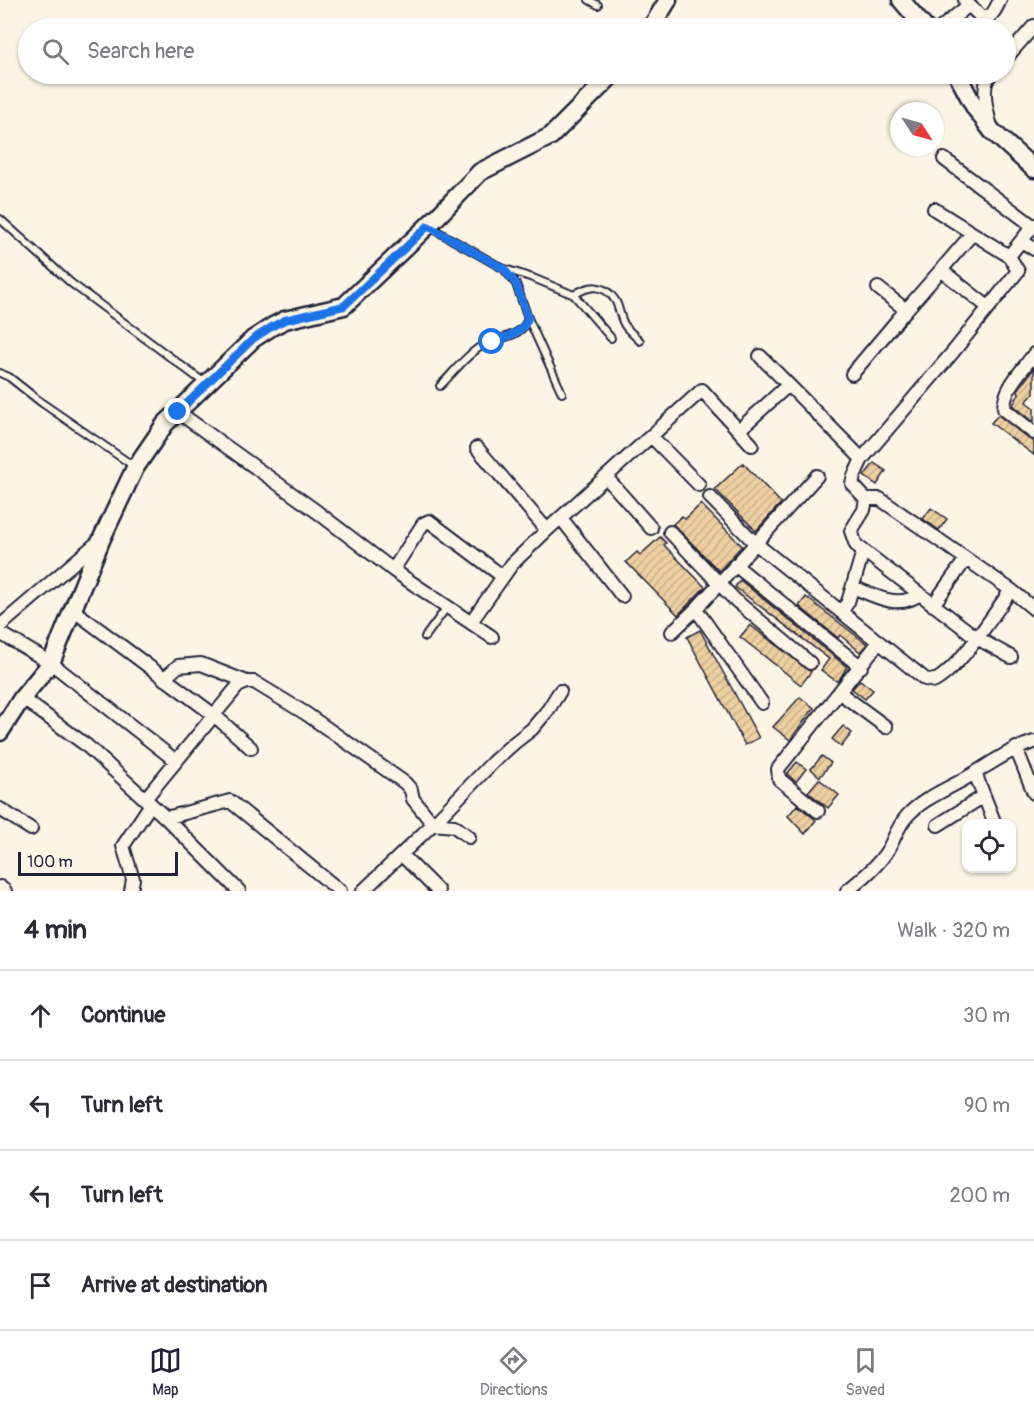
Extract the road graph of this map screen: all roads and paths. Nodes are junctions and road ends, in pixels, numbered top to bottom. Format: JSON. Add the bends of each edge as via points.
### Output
{"nodes":[{"id":1,"x":589,"y":0,"type":"edge"},
{"id":2,"x":668,"y":0,"type":"edge"},
{"id":3,"x":901,"y":0,"type":"edge"},
{"id":4,"x":1000,"y":0,"type":"edge"},
{"id":5,"x":967,"y":2,"type":"edge"},
{"id":6,"x":598,"y":5,"type":"dead end"},
{"id":7,"x":657,"y":18,"type":"edge"},
{"id":8,"x":916,"y":18,"type":"edge"},
{"id":9,"x":951,"y":18,"type":"edge"},
{"id":10,"x":982,"y":18,"type":"edge"},
{"id":11,"x":988,"y":18,"type":"edge"},
{"id":12,"x":1034,"y":26,"type":"edge"},
{"id":13,"x":1016,"y":46,"type":"edge"},
{"id":14,"x":603,"y":84,"type":"edge"},
{"id":15,"x":963,"y":84,"type":"edge"},
{"id":16,"x":987,"y":84,"type":"edge"},
{"id":17,"x":981,"y":111,"type":"junction"},
{"id":18,"x":945,"y":159,"type":"dead end"},
{"id":19,"x":1034,"y":169,"type":"edge"},
{"id":20,"x":934,"y":209,"type":"dead end"},
{"id":21,"x":0,"y":219,"type":"edge"},
{"id":22,"x":1034,"y":225,"type":"edge"},
{"id":23,"x":428,"y":226,"type":"junction"},
{"id":24,"x":972,"y":234,"type":"junction"},
{"id":25,"x":1022,"y":241,"type":"junction"},
{"id":26,"x":1034,"y":249,"type":"edge"},
{"id":27,"x":1009,"y":256,"type":"junction"},
{"id":28,"x":504,"y":269,"type":"junction"},
{"id":29,"x":941,"y":270,"type":"junction"},
{"id":30,"x":878,"y":288,"type":"dead end"},
{"id":31,"x":574,"y":295,"type":"junction"},
{"id":32,"x":988,"y":307,"type":"junction"},
{"id":33,"x":906,"y":310,"type":"junction"},
{"id":34,"x":528,"y":318,"type":"junction"},
{"id":35,"x":611,"y":338,"type":"dead end"},
{"id":36,"x":640,"y":341,"type":"dead end"},
{"id":37,"x":1034,"y":354,"type":"edge"},
{"id":38,"x":760,"y":356,"type":"dead end"},
{"id":39,"x":0,"y":373,"type":"edge"},
{"id":40,"x":852,"y":374,"type":"dead end"},
{"id":41,"x":206,"y":384,"type":"junction"},
{"id":42,"x":440,"y":386,"type":"dead end"},
{"id":43,"x":787,"y":386,"type":"junction"},
{"id":44,"x":562,"y":393,"type":"dead end"},
{"id":45,"x":178,"y":412,"type":"junction"},
{"id":46,"x":739,"y":430,"type":"junction"},
{"id":47,"x":1034,"y":433,"type":"edge"},
{"id":48,"x":651,"y":436,"type":"junction"},
{"id":49,"x":752,"y":445,"type":"dead end"},
{"id":50,"x":477,"y":448,"type":"dead end"},
{"id":51,"x":862,"y":459,"type":"junction"},
{"id":52,"x":135,"y":468,"type":"junction"},
{"id":53,"x":817,"y":476,"type":"dead end"},
{"id":54,"x":606,"y":477,"type":"junction"},
{"id":55,"x":699,"y":484,"type":"dead end"},
{"id":56,"x":710,"y":497,"type":"dead end"},
{"id":57,"x":866,"y":499,"type":"junction"},
{"id":58,"x":561,"y":518,"type":"junction"},
{"id":59,"x":651,"y":528,"type":"dead end"},
{"id":60,"x":547,"y":530,"type":"junction"},
{"id":61,"x":670,"y":532,"type":"dead end"},
{"id":62,"x":102,"y":538,"type":"junction"},
{"id":63,"x":755,"y":543,"type":"junction"},
{"id":64,"x":863,"y":551,"type":"junction"},
{"id":65,"x":966,"y":559,"type":"junction"},
{"id":66,"x":735,"y":566,"type":"junction"},
{"id":67,"x":393,"y":570,"type":"junction"},
{"id":68,"x":502,"y":576,"type":"junction"},
{"id":69,"x":719,"y":583,"type":"junction"},
{"id":70,"x":853,"y":587,"type":"junction"},
{"id":71,"x":1011,"y":590,"type":"junction"},
{"id":72,"x":920,"y":594,"type":"junction"},
{"id":73,"x":622,"y":596,"type":"dead end"},
{"id":74,"x":933,"y":605,"type":"junction"},
{"id":75,"x":447,"y":607,"type":"junction"},
{"id":76,"x":696,"y":609,"type":"junction"},
{"id":77,"x":1034,"y":609,"type":"edge"},
{"id":78,"x":73,"y":610,"type":"junction"},
{"id":79,"x":841,"y":612,"type":"junction"},
{"id":80,"x":471,"y":622,"type":"junction"},
{"id":81,"x":0,"y":626,"type":"edge"},
{"id":82,"x":672,"y":632,"type":"dead end"},
{"id":83,"x":0,"y":633,"type":"edge"},
{"id":84,"x":425,"y":637,"type":"dead end"},
{"id":85,"x":492,"y":637,"type":"dead end"},
{"id":86,"x":977,"y":638,"type":"junction"},
{"id":87,"x":879,"y":642,"type":"junction"},
{"id":88,"x":1011,"y":657,"type":"dead end"},
{"id":89,"x":51,"y":663,"type":"junction"},
{"id":90,"x":810,"y":663,"type":"dead end"},
{"id":91,"x":861,"y":667,"type":"junction"},
{"id":92,"x":164,"y":679,"type":"junction"},
{"id":93,"x":247,"y":682,"type":"junction"},
{"id":94,"x":560,"y":691,"type":"dead end"},
{"id":95,"x":840,"y":693,"type":"junction"},
{"id":96,"x":22,"y":698,"type":"junction"},
{"id":97,"x":762,"y":703,"type":"dead end"},
{"id":98,"x":214,"y":715,"type":"junction"},
{"id":99,"x":885,"y":727,"type":"dead end"},
{"id":100,"x":0,"y":732,"type":"edge"},
{"id":101,"x":1034,"y":742,"type":"edge"},
{"id":102,"x":251,"y":748,"type":"dead end"},
{"id":103,"x":1016,"y":748,"type":"junction"},
{"id":104,"x":176,"y":761,"type":"junction"},
{"id":105,"x":975,"y":773,"type":"junction"},
{"id":106,"x":1034,"y":793,"type":"edge"},
{"id":107,"x":984,"y":796,"type":"junction"},
{"id":108,"x":148,"y":802,"type":"junction"},
{"id":109,"x":0,"y":809,"type":"edge"},
{"id":110,"x":818,"y":811,"type":"dead end"},
{"id":111,"x":166,"y":818,"type":"junction"},
{"id":112,"x":993,"y":819,"type":"edge"},
{"id":113,"x":433,"y":824,"type":"junction"},
{"id":114,"x":938,"y":825,"type":"dead end"},
{"id":115,"x":32,"y":829,"type":"dead end"},
{"id":116,"x":469,"y":837,"type":"dead end"},
{"id":117,"x":402,"y":855,"type":"junction"},
{"id":118,"x":0,"y":887,"type":"edge"},
{"id":119,"x":5,"y":891,"type":"edge"},
{"id":120,"x":131,"y":891,"type":"edge"},
{"id":121,"x":239,"y":891,"type":"edge"},
{"id":122,"x":340,"y":891,"type":"edge"},
{"id":123,"x":364,"y":891,"type":"edge"},
{"id":124,"x":438,"y":891,"type":"edge"},
{"id":125,"x":846,"y":891,"type":"edge"}],
"edges":[{"from":1,"to":6,"type":"lane"},
{"from":2,"to":7,"type":"street"},
{"from":3,"to":8,"type":"street"},
{"from":4,"to":11,"type":"street"},
{"from":5,"to":9,"type":"street"},
{"from":5,"to":10,"type":"street"},
{"from":12,"to":13,"type":"street"},
{"from":14,"to":23,"type":"street","via":[[551,136],[480,172]]},
{"from":15,"to":17,"type":"street"},
{"from":16,"to":17,"type":"street"},
{"from":17,"to":19,"type":"street","via":[[992,131]]},
{"from":18,"to":22,"type":"street"},
{"from":20,"to":24,"type":"street"},
{"from":21,"to":41,"type":"lane","via":[[88,297]]},
{"from":22,"to":25,"type":"street"},
{"from":23,"to":28,"type":"lane"},
{"from":23,"to":41,"type":"street","via":[[344,306],[273,326],[253,339]]},
{"from":24,"to":27,"type":"street"},
{"from":24,"to":29,"type":"street"},
{"from":25,"to":26,"type":"street"},
{"from":25,"to":27,"type":"street"},
{"from":27,"to":32,"type":"street","via":[[1018,271]]},
{"from":28,"to":31,"type":"lane"},
{"from":28,"to":34,"type":"lane","via":[[516,284]]},
{"from":29,"to":32,"type":"street"},
{"from":29,"to":33,"type":"street"},
{"from":30,"to":33,"type":"street"},
{"from":31,"to":35,"type":"lane"},
{"from":31,"to":36,"type":"lane","via":[[584,288],[598,286],[606,290],[615,300],[626,327]]},
{"from":32,"to":51,"type":"street"},
{"from":33,"to":40,"type":"street"},
{"from":34,"to":42,"type":"lane","via":[[517,332],[476,350]]},
{"from":34,"to":44,"type":"lane"},
{"from":37,"to":47,"type":"street","via":[[1004,399],[1004,409]]},
{"from":38,"to":43,"type":"street"},
{"from":39,"to":52,"type":"lane"},
{"from":41,"to":45,"type":"street"},
{"from":43,"to":46,"type":"street"},
{"from":43,"to":51,"type":"street"},
{"from":45,"to":52,"type":"street","via":[[165,424]]},
{"from":45,"to":67,"type":"street"},
{"from":46,"to":48,"type":"street","via":[[702,390]]},
{"from":46,"to":49,"type":"street"},
{"from":48,"to":54,"type":"street"},
{"from":48,"to":55,"type":"street"},
{"from":50,"to":60,"type":"street"},
{"from":51,"to":57,"type":"street","via":[[852,484]]},
{"from":52,"to":62,"type":"street"},
{"from":53,"to":63,"type":"street"},
{"from":54,"to":58,"type":"street"},
{"from":54,"to":59,"type":"street"},
{"from":56,"to":63,"type":"street"},
{"from":57,"to":64,"type":"street","via":[[851,531]]},
{"from":57,"to":65,"type":"street","via":[[880,499]]},
{"from":58,"to":60,"type":"street"},
{"from":58,"to":73,"type":"street"},
{"from":60,"to":68,"type":"street"},
{"from":61,"to":69,"type":"street"},
{"from":62,"to":78,"type":"street"},
{"from":62,"to":81,"type":"street"},
{"from":63,"to":66,"type":"street"},
{"from":63,"to":79,"type":"street"},
{"from":64,"to":70,"type":"street"},
{"from":64,"to":72,"type":"street"},
{"from":65,"to":71,"type":"street"},
{"from":65,"to":74,"type":"street"},
{"from":66,"to":69,"type":"street"},
{"from":66,"to":91,"type":"street"},
{"from":67,"to":68,"type":"street","via":[[423,524],[429,521]]},
{"from":67,"to":75,"type":"street"},
{"from":68,"to":80,"type":"street"},
{"from":69,"to":76,"type":"street"},
{"from":69,"to":90,"type":"street"},
{"from":70,"to":72,"type":"street","via":[[893,602]]},
{"from":70,"to":79,"type":"street"},
{"from":71,"to":77,"type":"street"},
{"from":71,"to":86,"type":"street"},
{"from":72,"to":74,"type":"street"},
{"from":74,"to":86,"type":"street"},
{"from":75,"to":80,"type":"street"},
{"from":75,"to":84,"type":"lane"},
{"from":76,"to":82,"type":"street"},
{"from":76,"to":97,"type":"street"},
{"from":78,"to":89,"type":"street"},
{"from":78,"to":92,"type":"street"},
{"from":79,"to":87,"type":"street"},
{"from":80,"to":85,"type":"street"},
{"from":83,"to":89,"type":"street"},
{"from":86,"to":87,"type":"street","via":[[935,681],[926,679]]},
{"from":86,"to":88,"type":"street"},
{"from":87,"to":91,"type":"street"},
{"from":89,"to":96,"type":"street"},
{"from":89,"to":104,"type":"street"},
{"from":91,"to":95,"type":"street"},
{"from":92,"to":93,"type":"street","via":[[178,666],[201,664]]},
{"from":92,"to":98,"type":"street"},
{"from":93,"to":98,"type":"street","via":[[238,686]]},
{"from":93,"to":113,"type":"street","via":[[254,682],[305,713],[405,783]]},
{"from":94,"to":113,"type":"street","via":[[532,729],[493,762]]},
{"from":95,"to":99,"type":"street"},
{"from":95,"to":110,"type":"street","via":[[778,769],[779,779]]},
{"from":96,"to":100,"type":"street"},
{"from":96,"to":108,"type":"street","via":[[86,745]]},
{"from":98,"to":102,"type":"street"},
{"from":98,"to":104,"type":"street"},
{"from":101,"to":103,"type":"street"},
{"from":103,"to":105,"type":"street"},
{"from":103,"to":106,"type":"street"},
{"from":104,"to":108,"type":"street"},
{"from":105,"to":107,"type":"street"},
{"from":105,"to":125,"type":"street","via":[[909,813],[875,866]]},
{"from":107,"to":112,"type":"street"},
{"from":107,"to":114,"type":"street"},
{"from":108,"to":111,"type":"street"},
{"from":108,"to":120,"type":"street","via":[[123,846],[132,879]]},
{"from":109,"to":115,"type":"street"},
{"from":111,"to":121,"type":"street"},
{"from":111,"to":122,"type":"street","via":[[230,801]]},
{"from":113,"to":116,"type":"street","via":[[454,826]]},
{"from":113,"to":117,"type":"street"},
{"from":117,"to":123,"type":"street"},
{"from":117,"to":124,"type":"street"},
{"from":118,"to":119,"type":"street"}]}
